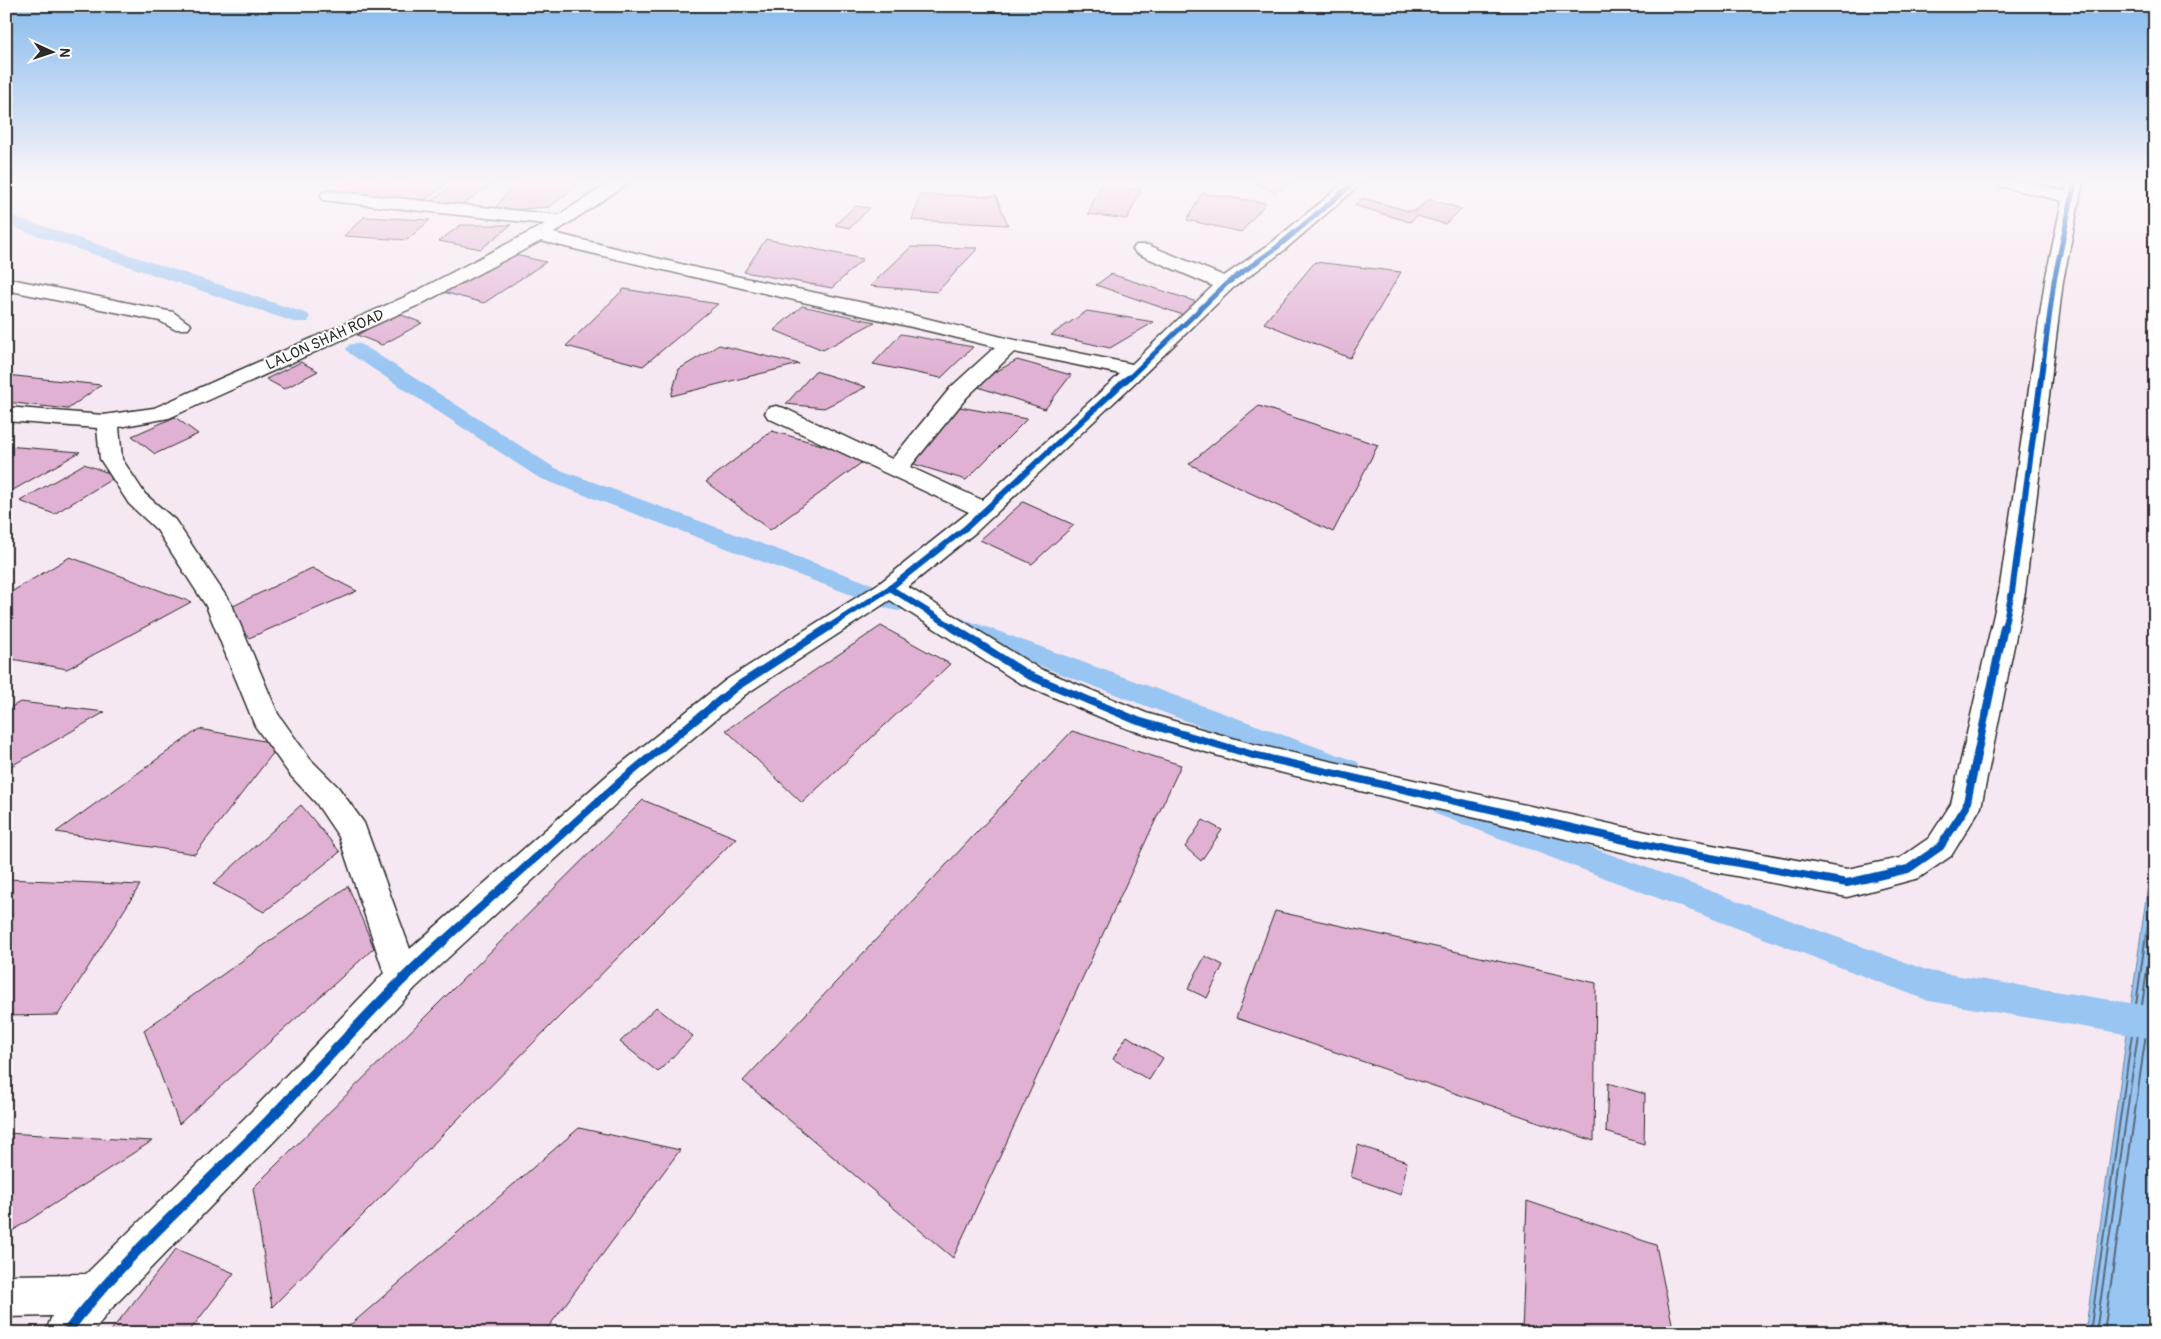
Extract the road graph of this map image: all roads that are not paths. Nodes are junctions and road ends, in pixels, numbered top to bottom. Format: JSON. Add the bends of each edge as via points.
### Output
{"nodes":[{"id":1,"x":519,"y":244,"type":"edge"},
{"id":2,"x":580,"y":244,"type":"edge"},
{"id":3,"x":1280,"y":244,"type":"edge"},
{"id":4,"x":2062,"y":244,"type":"edge"},
{"id":5,"x":1142,"y":248,"type":"dead end"},
{"id":6,"x":6,"y":284,"type":"edge"},
{"id":7,"x":1226,"y":284,"type":"junction"},
{"id":8,"x":182,"y":325,"type":"dead end"},
{"id":9,"x":1010,"y":345,"type":"junction"},
{"id":10,"x":1136,"y":371,"type":"junction"},
{"id":11,"x":776,"y":413,"type":"dead end"},
{"id":12,"x":6,"y":414,"type":"edge"},
{"id":13,"x":108,"y":423,"type":"junction"},
{"id":14,"x":896,"y":469,"type":"junction"},
{"id":15,"x":984,"y":510,"type":"junction"},
{"id":16,"x":890,"y":588,"type":"junction"},
{"id":17,"x":403,"y":977,"type":"junction"},
{"id":18,"x":95,"y":1295,"type":"junction"},
{"id":19,"x":6,"y":1296,"type":"edge"},
{"id":20,"x":66,"y":1333,"type":"edge"}],
"edges":[{"from":1,"to":13,"type":"street","name":"LALON SHAH ROAD","via":[[414,300],[188,402],[140,419]]},
{"from":2,"to":9,"type":"street"},
{"from":3,"to":7,"type":"street"},
{"from":4,"to":16,"type":"street","via":[[2012,592],[1966,807],[1940,848],[1908,869],[1847,883],[1673,852],[1253,755],[1138,721],[1028,675]]},
{"from":5,"to":7,"type":"street"},
{"from":6,"to":8,"type":"street","via":[[166,316]]},
{"from":7,"to":10,"type":"street"},
{"from":9,"to":10,"type":"street"},
{"from":9,"to":14,"type":"street","via":[[960,392]]},
{"from":10,"to":15,"type":"street"},
{"from":11,"to":14,"type":"street"},
{"from":12,"to":13,"type":"street","name":"LALON SHAH ROAD"},
{"from":13,"to":17,"type":"street","via":[[111,459],[137,499],[166,525],[219,605],[264,718],[300,767],[327,795],[352,832]]},
{"from":14,"to":15,"type":"street"},
{"from":15,"to":16,"type":"street"},
{"from":16,"to":17,"type":"street","via":[[736,687],[623,779]]},
{"from":17,"to":18,"type":"street","via":[[269,1120]]},
{"from":18,"to":19,"type":"street"},
{"from":18,"to":20,"type":"street"}]}
